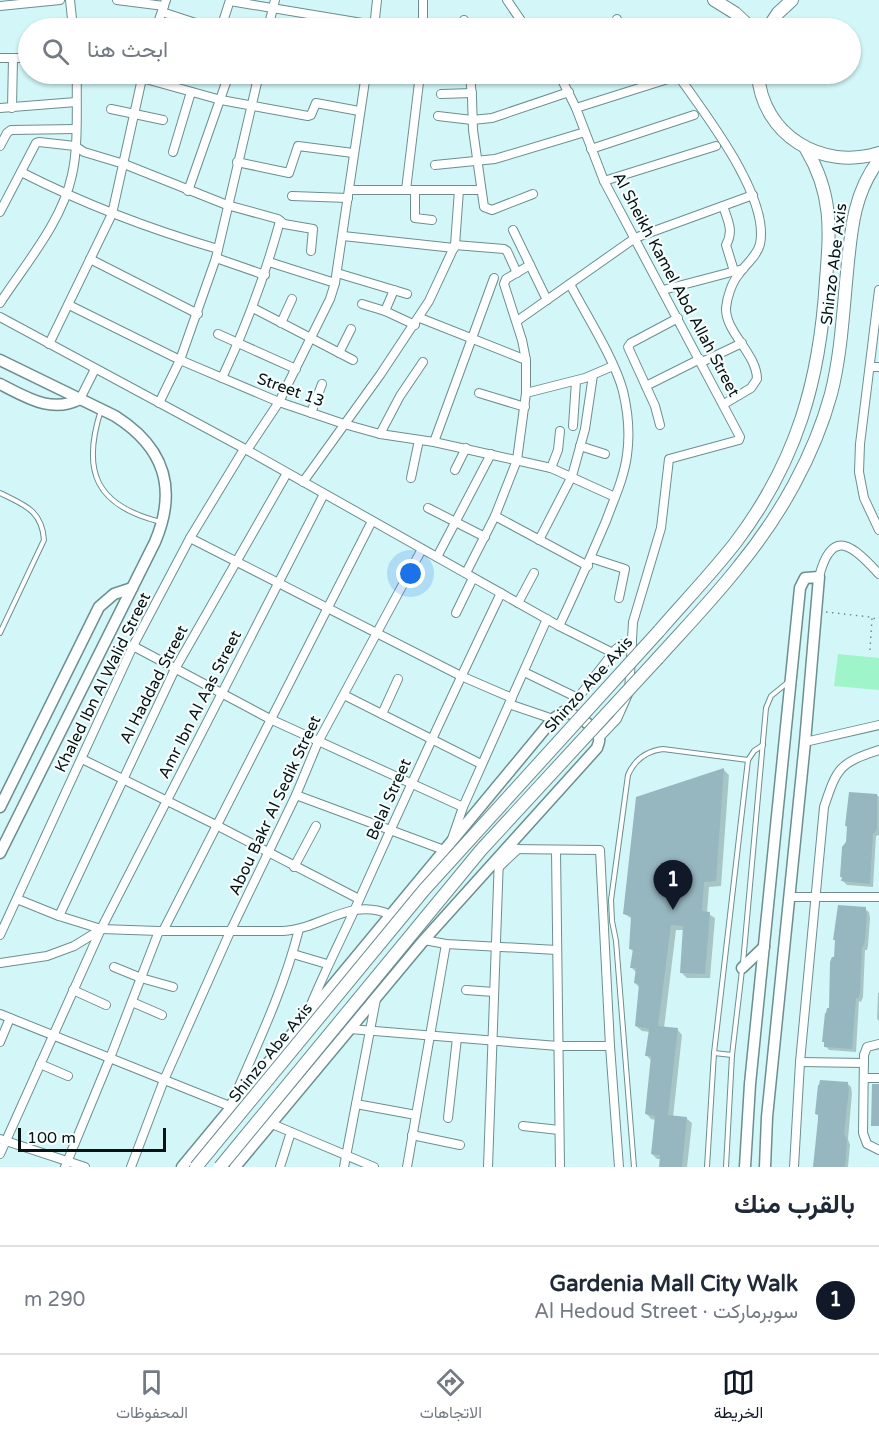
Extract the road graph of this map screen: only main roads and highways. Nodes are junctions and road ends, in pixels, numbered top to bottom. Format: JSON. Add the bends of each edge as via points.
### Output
{"nodes":[{"id":1,"x":714,"y":0,"type":"edge"},
{"id":2,"x":792,"y":0,"type":"edge"},
{"id":3,"x":740,"y":18,"type":"edge"},
{"id":4,"x":775,"y":18,"type":"edge"},
{"id":5,"x":760,"y":84,"type":"edge"},
{"id":6,"x":806,"y":149,"type":"junction"},
{"id":7,"x":879,"y":153,"type":"edge"},
{"id":8,"x":879,"y":160,"type":"edge"},
{"id":9,"x":196,"y":1167,"type":"edge"},
{"id":10,"x":220,"y":1167,"type":"edge"}],
"edges":[{"from":1,"to":3,"type":"main road"},
{"from":2,"to":4,"type":"main road"},
{"from":5,"to":6,"type":"main road","via":[[771,116],[786,135]]},
{"from":6,"to":7,"type":"main road","via":[[841,159]]},
{"from":6,"to":9,"type":"main road","name":"Shinzo Abe Axis","bridge":true,"via":[[824,185],[830,230],[819,353],[789,453],[755,514],[659,631],[424,890]]},
{"from":8,"to":10,"type":"main road","name":"Shinzo Abe Axis","bridge":true,"via":[[862,189],[854,214],[833,382],[811,448],[756,544],[722,587],[482,850]]}]}
